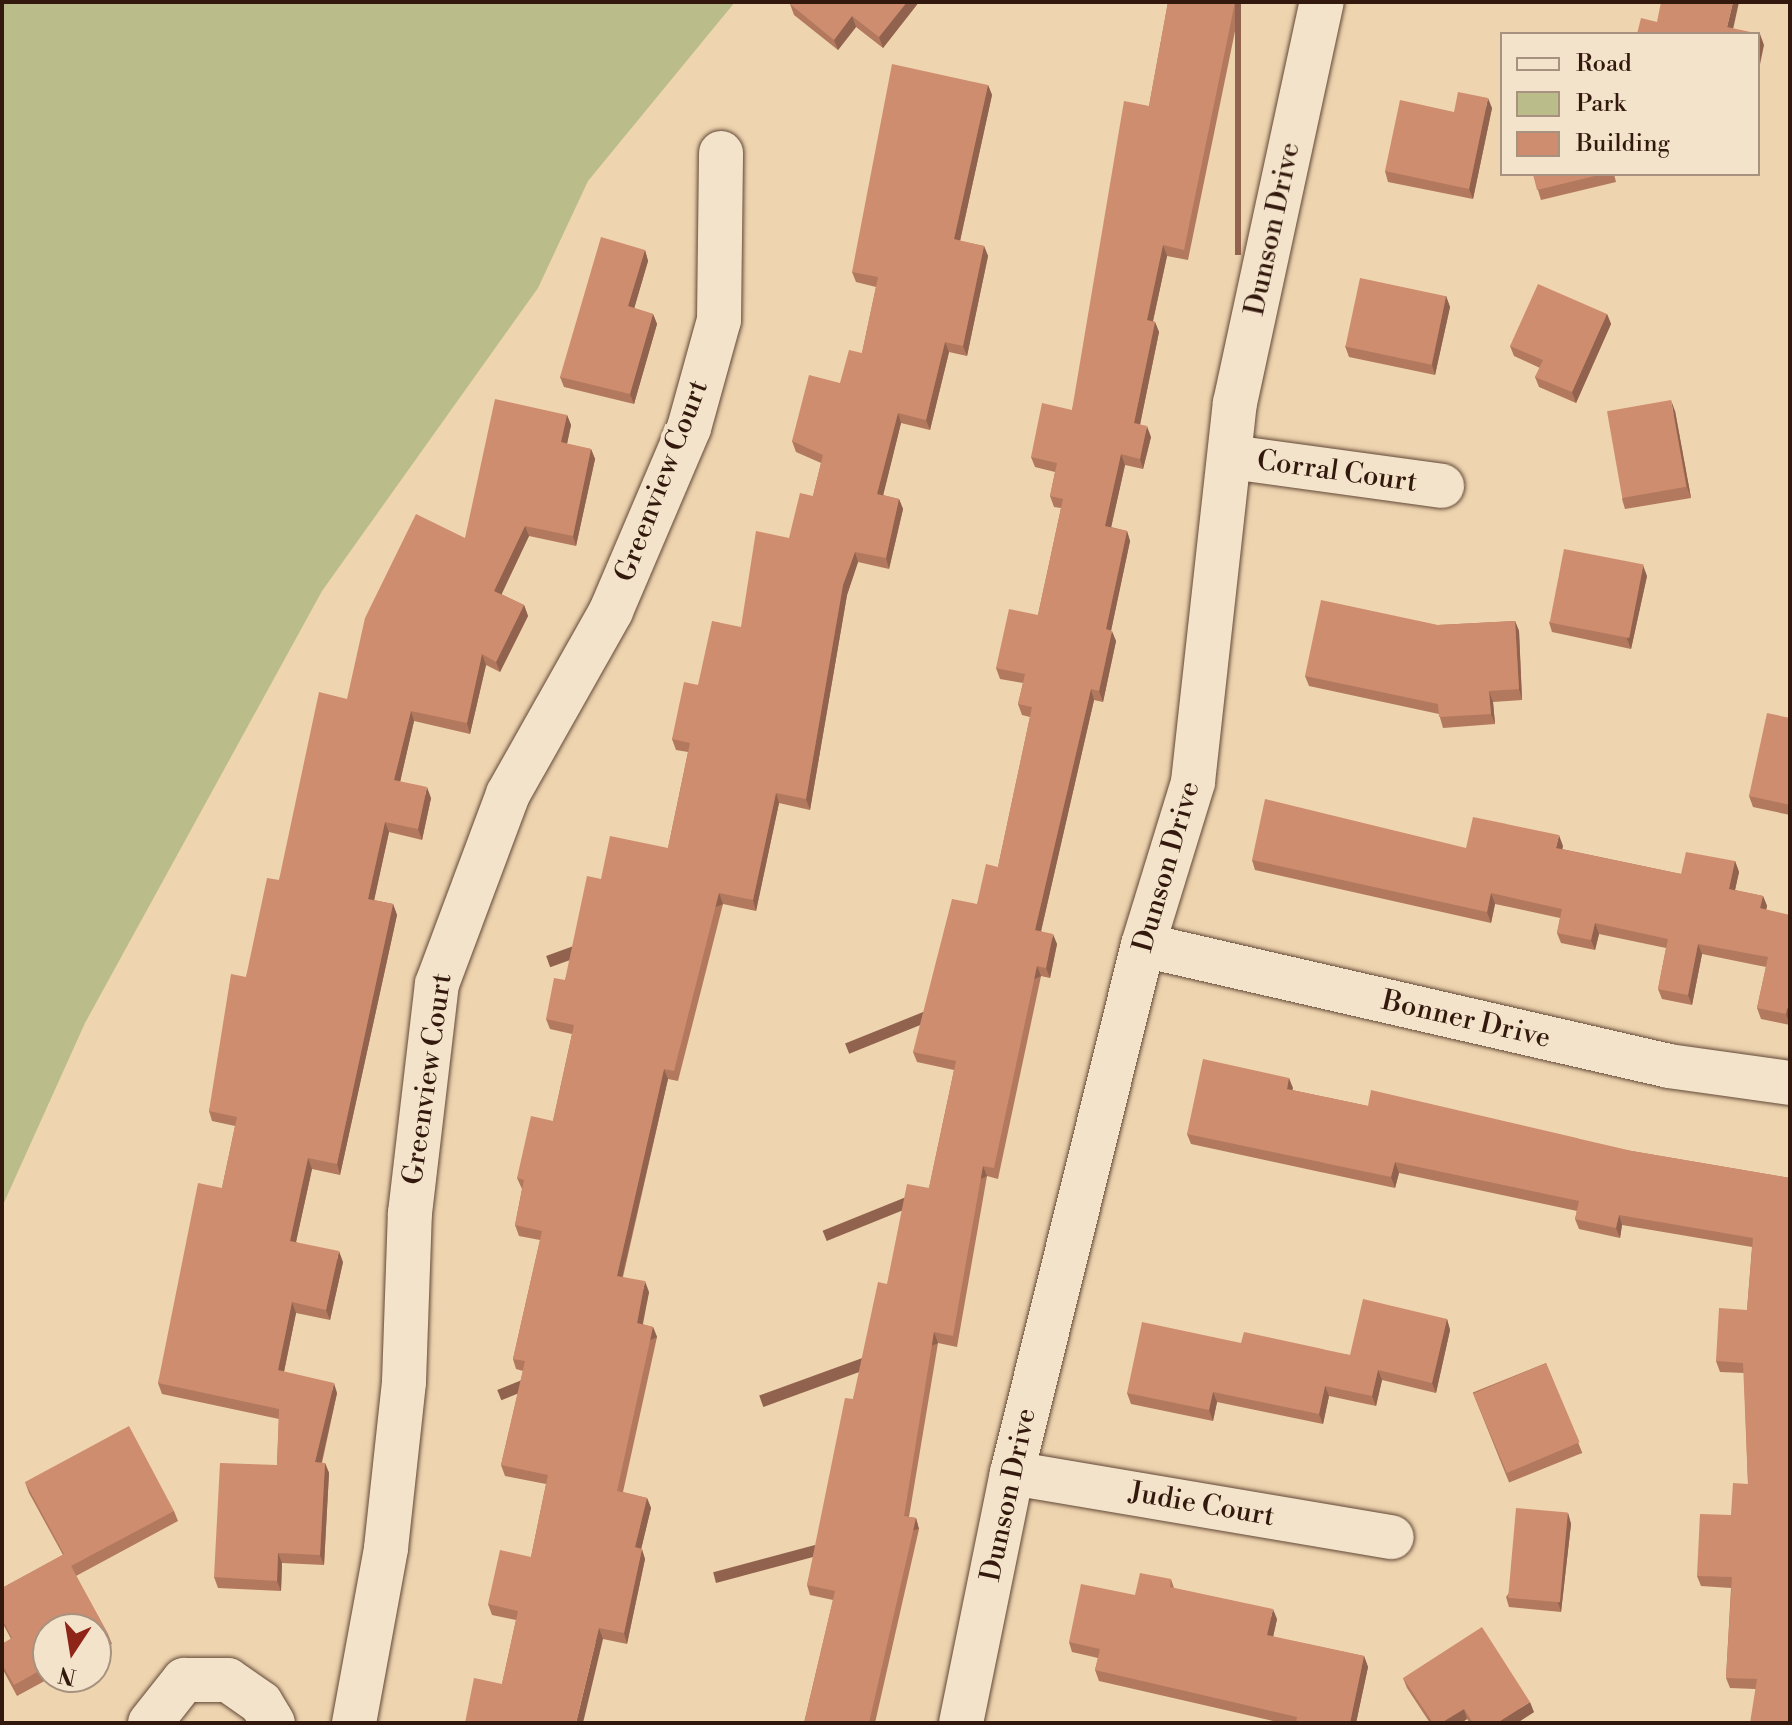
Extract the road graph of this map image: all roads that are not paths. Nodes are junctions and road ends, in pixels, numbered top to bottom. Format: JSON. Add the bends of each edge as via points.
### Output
{"nodes":[{"id":1,"x":1322,"y":2,"type":"edge"},
{"id":2,"x":721,"y":153,"type":"dead end"},
{"id":3,"x":1231,"y":457,"type":"junction"},
{"id":4,"x":1442,"y":486,"type":"dead end"},
{"id":5,"x":1143,"y":945,"type":"junction"},
{"id":6,"x":1790,"y":1083,"type":"edge"},
{"id":7,"x":1012,"y":1473,"type":"junction"},
{"id":8,"x":1392,"y":1537,"type":"dead end"},
{"id":9,"x":150,"y":1723,"type":"edge"},
{"id":10,"x":273,"y":1723,"type":"edge"},
{"id":11,"x":354,"y":1723,"type":"edge"},
{"id":12,"x":961,"y":1723,"type":"edge"}],
"edges":[{"from":1,"to":3,"type":"street","name":"Dunson Drive","via":[[1235,403]]},
{"from":2,"to":11,"type":"street","name":"Greenview Court","via":[[719,320],[689,428],[611,611],[508,794],[437,984],[410,1213],[404,1382],[386,1548]]},
{"from":3,"to":4,"type":"street","name":"Corral Court"},
{"from":3,"to":5,"type":"street","name":"Dunson Drive","via":[[1193,782]]},
{"from":5,"to":6,"type":"street","name":"Bonner Drive","via":[[1669,1066]]},
{"from":5,"to":7,"type":"street","name":"Dunson Drive"},
{"from":7,"to":8,"type":"street","name":"Judie Court"},
{"from":7,"to":12,"type":"street","name":"Dunson Drive"},
{"from":9,"to":10,"type":"street","via":[[184,1680],[228,1680],[261,1703]]}]}
